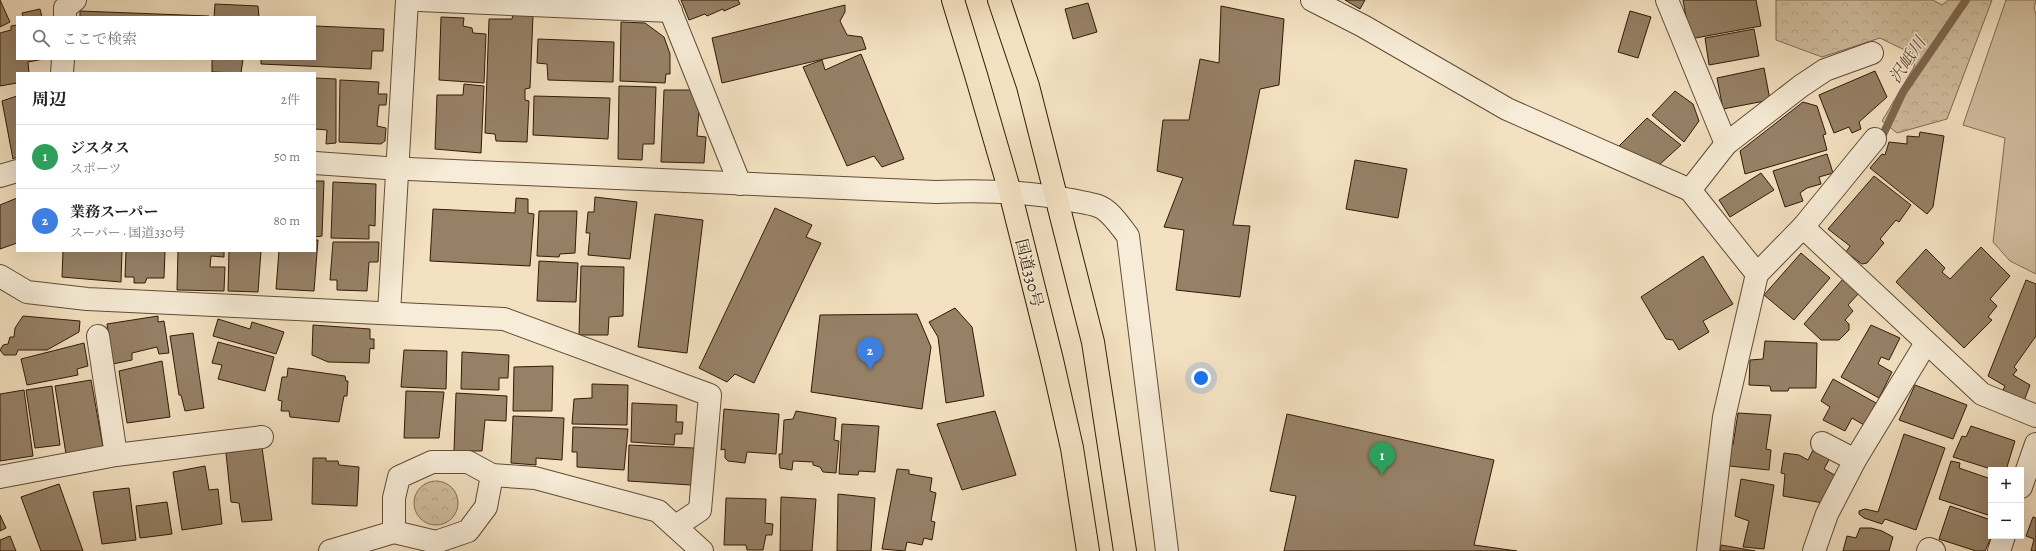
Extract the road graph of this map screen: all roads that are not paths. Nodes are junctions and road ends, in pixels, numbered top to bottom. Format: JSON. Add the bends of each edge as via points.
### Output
{"nodes":[{"id":1,"x":75,"y":0,"type":"edge"},
{"id":2,"x":407,"y":0,"type":"edge"},
{"id":3,"x":419,"y":0,"type":"edge"},
{"id":4,"x":953,"y":0,"type":"edge"},
{"id":5,"x":999,"y":0,"type":"edge"},
{"id":6,"x":1312,"y":0,"type":"edge"},
{"id":7,"x":1667,"y":0,"type":"edge"},
{"id":8,"x":668,"y":6,"type":"edge"},
{"id":9,"x":65,"y":16,"type":"edge"},
{"id":10,"x":1872,"y":53,"type":"dead end"},
{"id":11,"x":63,"y":60,"type":"edge"},
{"id":12,"x":62,"y":72,"type":"edge"},
{"id":13,"x":1875,"y":139,"type":"dead end"},
{"id":14,"x":1726,"y":144,"type":"junction"},
{"id":15,"x":316,"y":163,"type":"edge"},
{"id":16,"x":398,"y":169,"type":"junction"},
{"id":17,"x":16,"y":171,"type":"edge"},
{"id":18,"x":0,"y":176,"type":"edge"},
{"id":19,"x":740,"y":184,"type":"junction"},
{"id":20,"x":1690,"y":190,"type":"junction"},
{"id":21,"x":1010,"y":192,"type":"junction"},
{"id":22,"x":1056,"y":197,"type":"junction"},
{"id":23,"x":1803,"y":227,"type":"junction"},
{"id":24,"x":1757,"y":274,"type":"junction"},
{"id":25,"x":0,"y":276,"type":"edge"},
{"id":26,"x":389,"y":313,"type":"junction"},
{"id":27,"x":98,"y":336,"type":"dead end"},
{"id":28,"x":1926,"y":343,"type":"junction"},
{"id":29,"x":2036,"y":416,"type":"edge"},
{"id":30,"x":262,"y":437,"type":"dead end"},
{"id":31,"x":1822,"y":443,"type":"dead end"},
{"id":32,"x":2036,"y":444,"type":"edge"},
{"id":33,"x":116,"y":456,"type":"junction"},
{"id":34,"x":1856,"y":460,"type":"junction"},
{"id":35,"x":492,"y":475,"type":"junction"},
{"id":36,"x":0,"y":477,"type":"edge"},
{"id":37,"x":2024,"y":478,"type":"edge"},
{"id":38,"x":676,"y":526,"type":"junction"},
{"id":39,"x":394,"y":532,"type":"junction"},
{"id":40,"x":2003,"y":539,"type":"edge"},
{"id":41,"x":330,"y":551,"type":"edge"},
{"id":42,"x":702,"y":551,"type":"edge"},
{"id":43,"x":1088,"y":551,"type":"edge"},
{"id":44,"x":1125,"y":551,"type":"edge"},
{"id":45,"x":1167,"y":551,"type":"edge"},
{"id":46,"x":1708,"y":551,"type":"edge"},
{"id":47,"x":1814,"y":551,"type":"edge"},
{"id":48,"x":1928,"y":551,"type":"edge"},
{"id":49,"x":1934,"y":551,"type":"edge"},
{"id":50,"x":1999,"y":551,"type":"edge"}],
"edges":[{"from":1,"to":9,"type":"street","via":[[65,8]]},
{"from":2,"to":16,"type":"street"},
{"from":3,"to":8,"type":"street"},
{"from":4,"to":21,"type":"highway","name":"国道330号"},
{"from":5,"to":22,"type":"highway","via":[[1028,86]]},
{"from":6,"to":20,"type":"street","via":[[1363,26],[1507,109]]},
{"from":7,"to":14,"type":"street"},
{"from":8,"to":19,"type":"street"},
{"from":10,"to":14,"type":"street","via":[[1825,70]]},
{"from":11,"to":12,"type":"street"},
{"from":13,"to":23,"type":"street"},
{"from":14,"to":20,"type":"street"},
{"from":15,"to":16,"type":"street"},
{"from":16,"to":19,"type":"street"},
{"from":16,"to":26,"type":"street"},
{"from":17,"to":18,"type":"street"},
{"from":19,"to":21,"type":"street","via":[[936,192]]},
{"from":20,"to":24,"type":"street"},
{"from":21,"to":22,"type":"street"},
{"from":21,"to":43,"type":"highway","name":"国道330号","via":[[1072,448]]},
{"from":22,"to":44,"type":"highway","via":[[1093,342]]},
{"from":22,"to":45,"type":"street","via":[[1099,206],[1115,219],[1128,236]]},
{"from":23,"to":24,"type":"street"},
{"from":23,"to":28,"type":"street"},
{"from":24,"to":46,"type":"street","via":[[1724,417]]},
{"from":25,"to":26,"type":"street","via":[[27,292],[87,299]]},
{"from":26,"to":38,"type":"street","via":[[504,319],[710,395],[700,510]]},
{"from":27,"to":33,"type":"street"},
{"from":28,"to":29,"type":"street","via":[[1982,394]]},
{"from":28,"to":34,"type":"street"},
{"from":30,"to":33,"type":"street"},
{"from":31,"to":34,"type":"street"},
{"from":32,"to":37,"type":"street"},
{"from":33,"to":36,"type":"street"},
{"from":34,"to":47,"type":"street","via":[[1827,514]]},
{"from":35,"to":38,"type":"street","via":[[535,478],[658,511]]},
{"from":35,"to":39,"type":"street","via":[[486,507],[468,531],[436,542]]},
{"from":35,"to":39,"type":"street","via":[[468,462],[432,462],[399,478],[394,498]]},
{"from":38,"to":42,"type":"street"},
{"from":39,"to":41,"type":"street"},
{"from":40,"to":50,"type":"street"},
{"from":48,"to":49,"type":"street"}]}
